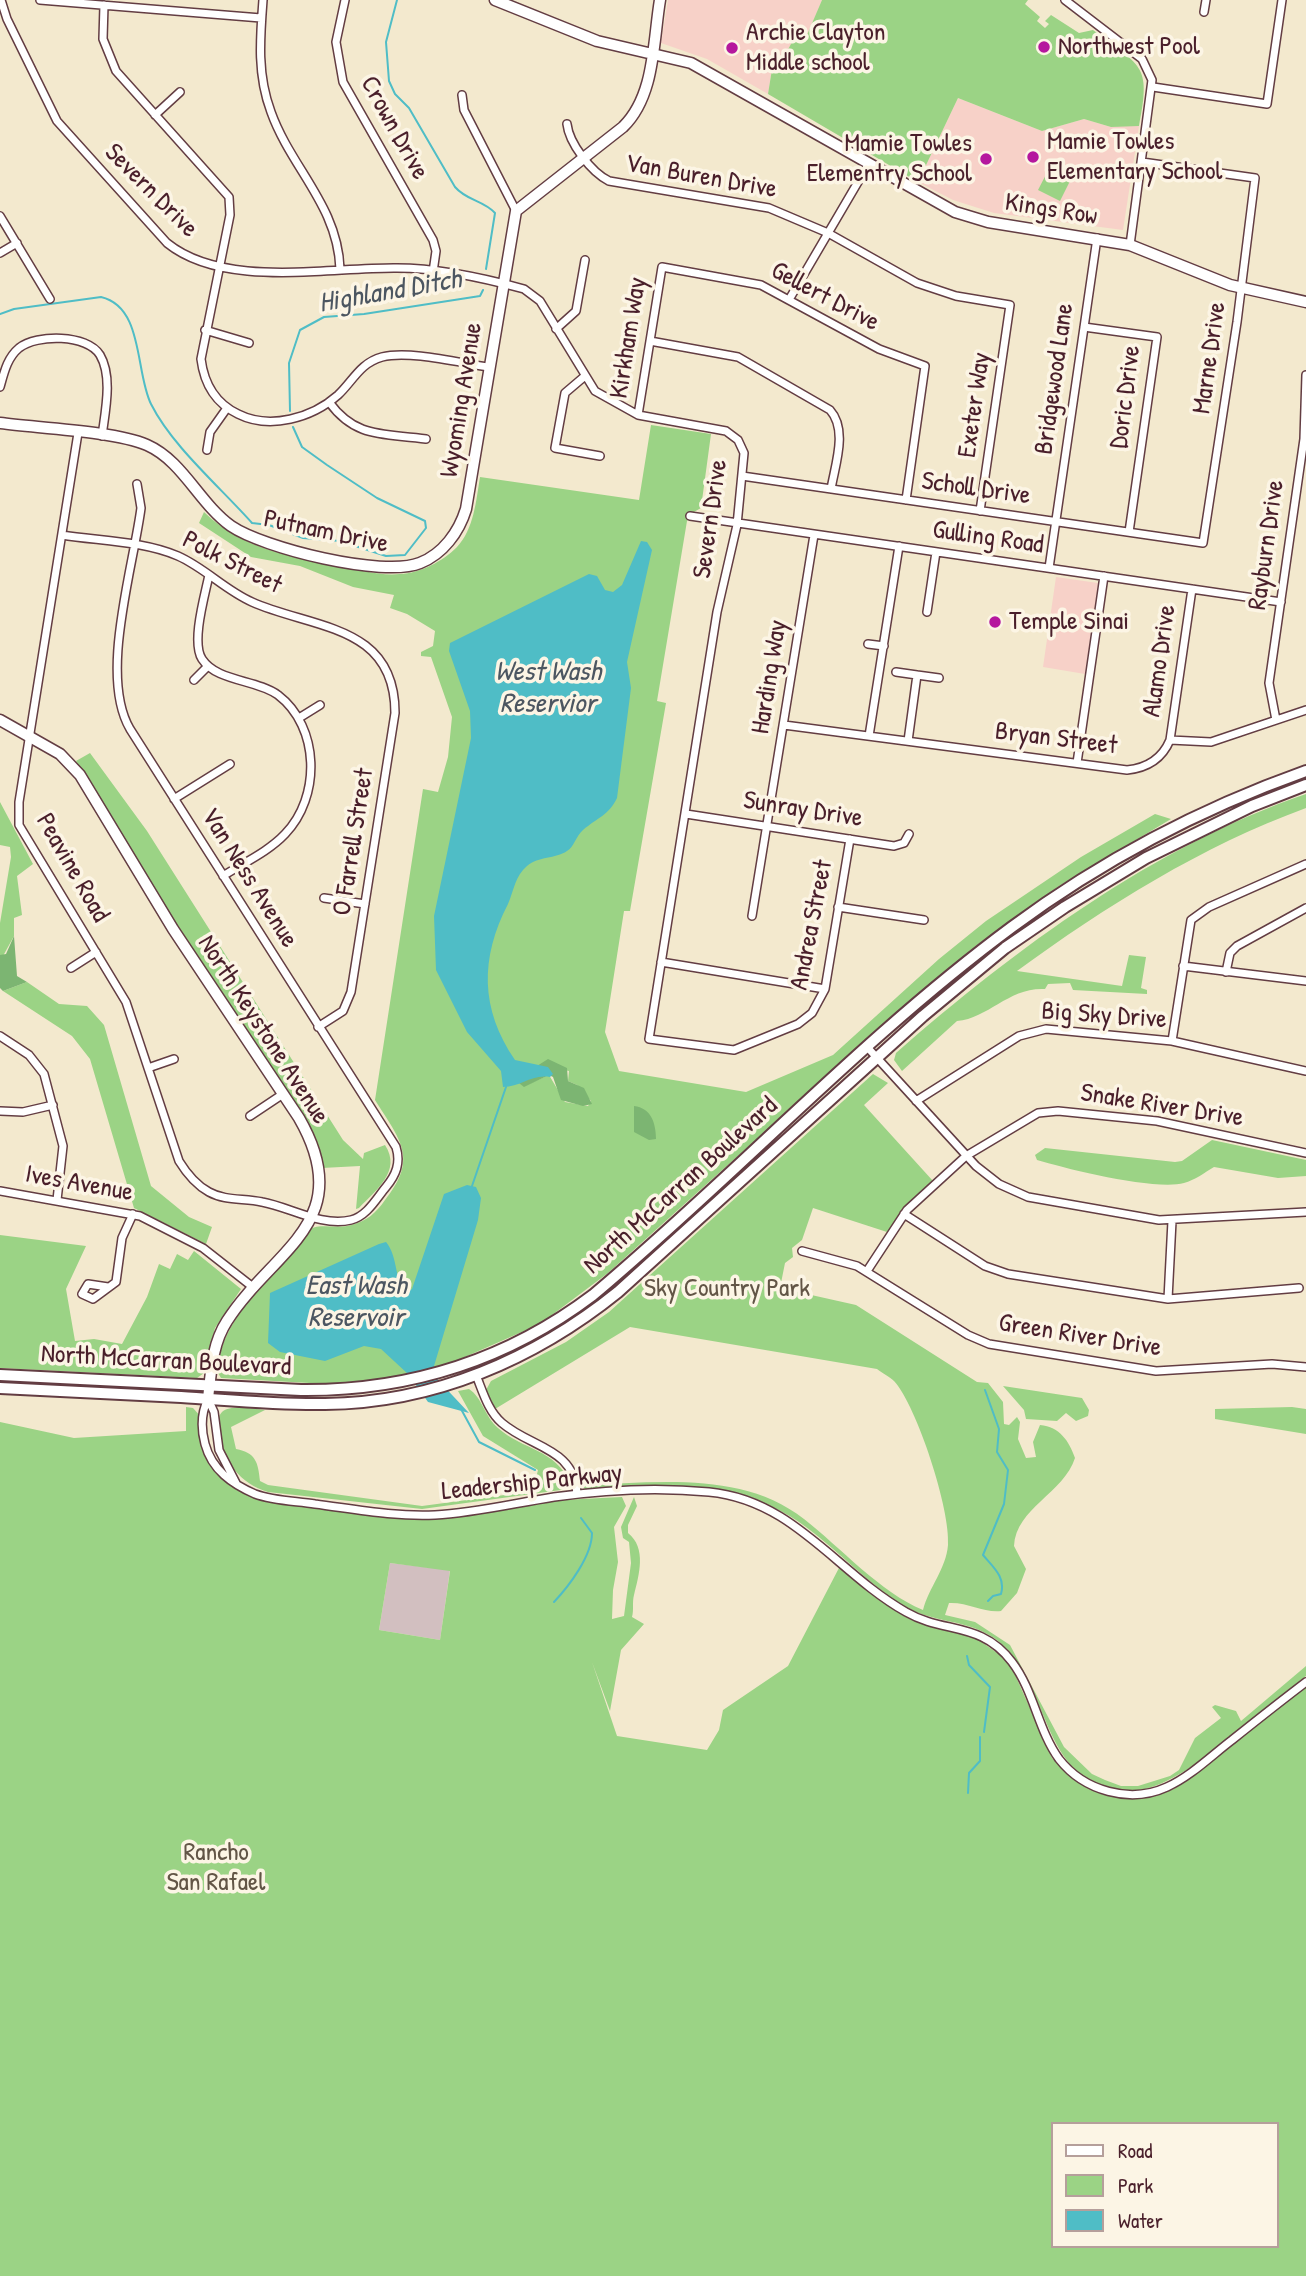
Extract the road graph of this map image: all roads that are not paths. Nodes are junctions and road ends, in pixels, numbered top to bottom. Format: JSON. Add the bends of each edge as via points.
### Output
{"nodes":[{"id":1,"x":1,"y":0,"type":"edge"},
{"id":2,"x":40,"y":0,"type":"edge"},
{"id":3,"x":263,"y":0,"type":"edge"},
{"id":4,"x":345,"y":0,"type":"edge"},
{"id":5,"x":495,"y":0,"type":"edge"},
{"id":6,"x":660,"y":0,"type":"edge"},
{"id":7,"x":1065,"y":0,"type":"edge"},
{"id":8,"x":1206,"y":0,"type":"edge"},
{"id":9,"x":1282,"y":0,"type":"edge"},
{"id":10,"x":104,"y":5,"type":"junction"},
{"id":11,"x":1204,"y":12,"type":"dead end"},
{"id":12,"x":261,"y":18,"type":"junction"},
{"id":13,"x":651,"y":53,"type":"junction"},
{"id":14,"x":1153,"y":88,"type":"junction"},
{"id":15,"x":180,"y":92,"type":"dead end"},
{"id":16,"x":463,"y":95,"type":"dead end"},
{"id":17,"x":155,"y":115,"type":"junction"},
{"id":18,"x":567,"y":124,"type":"dead end"},
{"id":19,"x":584,"y":157,"type":"junction"},
{"id":20,"x":1142,"y":162,"type":"junction"},
{"id":21,"x":868,"y":165,"type":"junction"},
{"id":22,"x":516,"y":211,"type":"junction"},
{"id":23,"x":0,"y":216,"type":"edge"},
{"id":24,"x":828,"y":233,"type":"junction"},
{"id":25,"x":1097,"y":238,"type":"junction"},
{"id":26,"x":17,"y":243,"type":"junction"},
{"id":27,"x":1130,"y":245,"type":"junction"},
{"id":28,"x":0,"y":253,"type":"edge"},
{"id":29,"x":585,"y":260,"type":"dead end"},
{"id":30,"x":219,"y":265,"type":"junction"},
{"id":31,"x":662,"y":267,"type":"joint"},
{"id":32,"x":340,"y":269,"type":"junction"},
{"id":33,"x":433,"y":272,"type":"junction"},
{"id":34,"x":502,"y":283,"type":"junction"},
{"id":35,"x":1241,"y":288,"type":"junction"},
{"id":36,"x":790,"y":298,"type":"junction"},
{"id":37,"x":50,"y":299,"type":"dead end"},
{"id":38,"x":1306,"y":302,"type":"edge"},
{"id":39,"x":1010,"y":306,"type":"joint"},
{"id":40,"x":1084,"y":327,"type":"junction"},
{"id":41,"x":556,"y":329,"type":"junction"},
{"id":42,"x":205,"y":330,"type":"junction"},
{"id":43,"x":650,"y":341,"type":"junction"},
{"id":44,"x":249,"y":343,"type":"dead end"},
{"id":45,"x":488,"y":367,"type":"junction"},
{"id":46,"x":1306,"y":375,"type":"edge"},
{"id":47,"x":585,"y":376,"type":"junction"},
{"id":48,"x":0,"y":387,"type":"edge"},
{"id":49,"x":328,"y":402,"type":"junction"},
{"id":50,"x":227,"y":408,"type":"junction"},
{"id":51,"x":638,"y":415,"type":"junction"},
{"id":52,"x":0,"y":424,"type":"edge"},
{"id":53,"x":78,"y":433,"type":"junction"},
{"id":54,"x":102,"y":436,"type":"junction"},
{"id":55,"x":426,"y":439,"type":"dead end"},
{"id":56,"x":207,"y":450,"type":"dead end"},
{"id":57,"x":600,"y":456,"type":"dead end"},
{"id":58,"x":742,"y":476,"type":"junction"},
{"id":59,"x":137,"y":484,"type":"dead end"},
{"id":60,"x":831,"y":489,"type":"junction"},
{"id":61,"x":906,"y":500,"type":"junction"},
{"id":62,"x":980,"y":511,"type":"junction"},
{"id":63,"x":690,"y":516,"type":"dead end"},
{"id":64,"x":1056,"y":522,"type":"junction"},
{"id":65,"x":737,"y":525,"type":"junction"},
{"id":66,"x":1129,"y":532,"type":"junction"},
{"id":67,"x":62,"y":535,"type":"junction"},
{"id":68,"x":814,"y":535,"type":"junction"},
{"id":69,"x":1203,"y":543,"type":"joint"},
{"id":70,"x":135,"y":546,"type":"junction"},
{"id":71,"x":899,"y":547,"type":"junction"},
{"id":72,"x":936,"y":552,"type":"junction"},
{"id":73,"x":427,"y":559,"type":"joint"},
{"id":74,"x":1049,"y":568,"type":"junction"},
{"id":75,"x":209,"y":575,"type":"junction"},
{"id":76,"x":1104,"y":576,"type":"junction"},
{"id":77,"x":1192,"y":589,"type":"junction"},
{"id":78,"x":1281,"y":601,"type":"junction"},
{"id":79,"x":928,"y":612,"type":"dead end"},
{"id":80,"x":868,"y":644,"type":"dead end"},
{"id":81,"x":884,"y":646,"type":"junction"},
{"id":82,"x":374,"y":653,"type":"joint"},
{"id":83,"x":208,"y":666,"type":"junction"},
{"id":84,"x":896,"y":672,"type":"dead end"},
{"id":85,"x":917,"y":675,"type":"junction"},
{"id":86,"x":939,"y":678,"type":"dead end"},
{"id":87,"x":194,"y":680,"type":"dead end"},
{"id":88,"x":320,"y":705,"type":"dead end"},
{"id":89,"x":1306,"y":710,"type":"edge"},
{"id":90,"x":299,"y":718,"type":"junction"},
{"id":91,"x":0,"y":720,"type":"edge"},
{"id":92,"x":1276,"y":720,"type":"junction"},
{"id":93,"x":784,"y":724,"type":"junction"},
{"id":94,"x":869,"y":736,"type":"junction"},
{"id":95,"x":30,"y":737,"type":"junction"},
{"id":96,"x":1170,"y":740,"type":"junction"},
{"id":97,"x":908,"y":741,"type":"junction"},
{"id":98,"x":1077,"y":763,"type":"junction"},
{"id":99,"x":230,"y":764,"type":"dead end"},
{"id":100,"x":1306,"y":771,"type":"edge"},
{"id":101,"x":1306,"y":785,"type":"edge"},
{"id":102,"x":174,"y":799,"type":"junction"},
{"id":103,"x":686,"y":814,"type":"junction"},
{"id":104,"x":766,"y":825,"type":"junction"},
{"id":105,"x":909,"y":834,"type":"dead end"},
{"id":106,"x":850,"y":839,"type":"junction"},
{"id":107,"x":1306,"y":863,"type":"edge"},
{"id":108,"x":1108,"y":864,"type":"junction"},
{"id":109,"x":1115,"y":875,"type":"junction"},
{"id":110,"x":223,"y":876,"type":"junction"},
{"id":111,"x":324,"y":898,"type":"dead end"},
{"id":112,"x":365,"y":904,"type":"junction"},
{"id":113,"x":838,"y":907,"type":"junction"},
{"id":114,"x":1306,"y":908,"type":"edge"},
{"id":115,"x":752,"y":916,"type":"dead end"},
{"id":116,"x":924,"y":920,"type":"dead end"},
{"id":117,"x":96,"y":952,"type":"junction"},
{"id":118,"x":661,"y":962,"type":"junction"},
{"id":119,"x":1183,"y":966,"type":"junction"},
{"id":120,"x":71,"y":968,"type":"dead end"},
{"id":121,"x":1226,"y":972,"type":"junction"},
{"id":122,"x":1306,"y":981,"type":"edge"},
{"id":123,"x":825,"y":989,"type":"junction"},
{"id":124,"x":318,"y":1027,"type":"junction"},
{"id":125,"x":0,"y":1036,"type":"edge"},
{"id":126,"x":649,"y":1039,"type":"joint"},
{"id":127,"x":1172,"y":1041,"type":"junction"},
{"id":128,"x":869,"y":1048,"type":"junction"},
{"id":129,"x":877,"y":1057,"type":"junction"},
{"id":130,"x":174,"y":1059,"type":"dead end"},
{"id":131,"x":148,"y":1068,"type":"junction"},
{"id":132,"x":1306,"y":1071,"type":"edge"},
{"id":133,"x":283,"y":1094,"type":"junction"},
{"id":134,"x":916,"y":1101,"type":"junction"},
{"id":135,"x":52,"y":1105,"type":"junction"},
{"id":136,"x":0,"y":1111,"type":"edge"},
{"id":137,"x":250,"y":1116,"type":"dead end"},
{"id":138,"x":1306,"y":1153,"type":"edge"},
{"id":139,"x":966,"y":1156,"type":"junction"},
{"id":140,"x":0,"y":1191,"type":"edge"},
{"id":141,"x":57,"y":1200,"type":"junction"},
{"id":142,"x":1306,"y":1212,"type":"edge"},
{"id":143,"x":133,"y":1214,"type":"junction"},
{"id":144,"x":904,"y":1214,"type":"junction"},
{"id":145,"x":311,"y":1216,"type":"junction"},
{"id":146,"x":1172,"y":1221,"type":"junction"},
{"id":147,"x":802,"y":1251,"type":"dead end"},
{"id":148,"x":867,"y":1271,"type":"junction"},
{"id":149,"x":107,"y":1287,"type":"dead end"},
{"id":150,"x":254,"y":1288,"type":"junction"},
{"id":151,"x":1299,"y":1288,"type":"dead end"},
{"id":152,"x":1168,"y":1299,"type":"junction"},
{"id":153,"x":491,"y":1355,"type":"junction"},
{"id":154,"x":471,"y":1363,"type":"junction"},
{"id":155,"x":1306,"y":1367,"type":"edge"},
{"id":156,"x":0,"y":1375,"type":"edge"},
{"id":157,"x":476,"y":1375,"type":"junction"},
{"id":158,"x":453,"y":1383,"type":"junction"},
{"id":159,"x":210,"y":1386,"type":"junction"},
{"id":160,"x":0,"y":1388,"type":"edge"},
{"id":161,"x":208,"y":1399,"type":"junction"},
{"id":162,"x":236,"y":1483,"type":"junction"},
{"id":163,"x":577,"y":1494,"type":"junction"},
{"id":164,"x":1306,"y":1682,"type":"edge"}],
"edges":[{"from":1,"to":30,"type":"street","name":"Severn Drive","via":[[49,107],[68,136],[167,243],[185,256]]},
{"from":2,"to":10,"type":"street"},
{"from":3,"to":12,"type":"street"},
{"from":4,"to":33,"type":"street","name":"Crown Drive","via":[[336,42],[343,82],[433,240]]},
{"from":5,"to":13,"type":"street","name":"Kings Row","via":[[597,41]]},
{"from":6,"to":13,"type":"street"},
{"from":7,"to":14,"type":"street","via":[[1142,59]]},
{"from":8,"to":11,"type":"street"},
{"from":9,"to":14,"type":"street","via":[[1267,104]]},
{"from":10,"to":12,"type":"street"},
{"from":10,"to":17,"type":"street","via":[[103,39],[110,61]]},
{"from":12,"to":32,"type":"street","via":[[260,65],[266,99],[278,130],[331,222]]},
{"from":13,"to":19,"type":"street","via":[[645,93],[636,112]]},
{"from":13,"to":21,"type":"street","name":"Kings Row","via":[[699,67]]},
{"from":14,"to":20,"type":"street"},
{"from":15,"to":17,"type":"street"},
{"from":16,"to":22,"type":"street","via":[[464,110]]},
{"from":17,"to":30,"type":"street","via":[[229,197],[230,215]]},
{"from":18,"to":19,"type":"street","name":"Van Buren Drive","via":[[568,135]]},
{"from":19,"to":22,"type":"street"},
{"from":19,"to":24,"type":"street","name":"Van Buren Drive","via":[[608,181],[769,208]]},
{"from":20,"to":27,"type":"street"},
{"from":20,"to":35,"type":"street","name":"Marne Drive","via":[[1255,178]]},
{"from":21,"to":24,"type":"street"},
{"from":21,"to":25,"type":"street","name":"Kings Row","via":[[937,205],[966,216]]},
{"from":22,"to":34,"type":"street","name":"Wyoming Avenue"},
{"from":23,"to":26,"type":"street"},
{"from":24,"to":36,"type":"street"},
{"from":24,"to":39,"type":"street","name":"Van Buren Drive","via":[[917,283]]},
{"from":25,"to":27,"type":"street","name":"Kings Row"},
{"from":25,"to":40,"type":"street","name":"Bridgewood Lane"},
{"from":26,"to":28,"type":"street"},
{"from":26,"to":37,"type":"street"},
{"from":27,"to":35,"type":"street","name":"Kings Row"},
{"from":29,"to":41,"type":"street","via":[[576,311]]},
{"from":30,"to":32,"type":"street","name":"Severn Drive","via":[[256,271]]},
{"from":30,"to":42,"type":"street"},
{"from":31,"to":36,"type":"street","name":"Gellert Drive","via":[[744,280]]},
{"from":31,"to":43,"type":"street","name":"Kirkham Way"},
{"from":32,"to":33,"type":"street","name":"Severn Drive"},
{"from":33,"to":34,"type":"street","name":"Severn Drive"},
{"from":34,"to":41,"type":"street","name":"Severn Drive","via":[[531,292]]},
{"from":34,"to":45,"type":"street","name":"Wyoming Avenue"},
{"from":35,"to":38,"type":"street","name":"Kings Row"},
{"from":35,"to":69,"type":"street","name":"Marne Drive"},
{"from":36,"to":61,"type":"street","name":"Gellert Drive","via":[[879,348],[925,366]]},
{"from":39,"to":62,"type":"street","name":"Exeter Way"},
{"from":40,"to":64,"type":"street","name":"Bridgewood Lane"},
{"from":40,"to":66,"type":"street","name":"Doric Drive","via":[[1157,337]]},
{"from":41,"to":47,"type":"street","name":"Severn Drive"},
{"from":42,"to":44,"type":"street"},
{"from":42,"to":50,"type":"street","via":[[202,370],[210,389]]},
{"from":43,"to":51,"type":"street","name":"Kirkham Way"},
{"from":43,"to":60,"type":"street","via":[[738,357],[830,410],[839,433]]},
{"from":45,"to":49,"type":"street","via":[[380,358],[364,365]]},
{"from":45,"to":73,"type":"street","name":"Wyoming Avenue","via":[[466,509],[452,539]]},
{"from":46,"to":78,"type":"street","name":"Rayburn Drive","via":[[1304,439]]},
{"from":47,"to":51,"type":"street","name":"Severn Drive","via":[[595,391]]},
{"from":47,"to":57,"type":"street","via":[[565,393],[555,449]]},
{"from":48,"to":54,"type":"street","via":[[8,363],[23,345],[38,340],[85,342],[99,353],[104,369],[107,398]]},
{"from":49,"to":50,"type":"street","via":[[302,416],[278,421],[254,420]]},
{"from":49,"to":55,"type":"street","via":[[354,427]]},
{"from":50,"to":56,"type":"street","via":[[211,432]]},
{"from":51,"to":58,"type":"street","name":"Severn Drive","via":[[726,431],[741,446]]},
{"from":52,"to":53,"type":"street","name":"Putnam Drive"},
{"from":53,"to":54,"type":"street","name":"Putnam Drive"},
{"from":53,"to":67,"type":"street","name":"Peavine Road"},
{"from":54,"to":73,"type":"street","name":"Putnam Drive","via":[[140,442],[160,453],[217,515],[261,542],[391,568]]},
{"from":58,"to":60,"type":"street","name":"Scholl Drive"},
{"from":58,"to":65,"type":"street","name":"Severn Drive"},
{"from":59,"to":70,"type":"street","name":"Van Ness Avenue","via":[[141,508]]},
{"from":60,"to":61,"type":"street","name":"Scholl Drive"},
{"from":61,"to":62,"type":"street","name":"Scholl Drive"},
{"from":62,"to":64,"type":"street","name":"Scholl Drive"},
{"from":63,"to":65,"type":"street","name":"Gulling Road"},
{"from":64,"to":66,"type":"street","name":"Scholl Drive"},
{"from":64,"to":74,"type":"street","name":"Bridgewood Lane"},
{"from":65,"to":68,"type":"street","name":"Gulling Road"},
{"from":65,"to":103,"type":"street","name":"Severn Drive","via":[[717,612]]},
{"from":66,"to":69,"type":"street","name":"Scholl Drive"},
{"from":67,"to":70,"type":"street","name":"Polk Street"},
{"from":67,"to":95,"type":"street","name":"Peavine Road"},
{"from":68,"to":71,"type":"street","name":"Gulling Road"},
{"from":68,"to":93,"type":"street","name":"Harding Way"},
{"from":70,"to":75,"type":"street","name":"Polk Street","via":[[179,557]]},
{"from":70,"to":102,"type":"street","name":"Van Ness Avenue","via":[[116,666],[117,693],[125,721]]},
{"from":71,"to":72,"type":"street","name":"Gulling Road"},
{"from":71,"to":81,"type":"street"},
{"from":72,"to":74,"type":"street","name":"Gulling Road"},
{"from":72,"to":79,"type":"street"},
{"from":74,"to":76,"type":"street","name":"Gulling Road"},
{"from":75,"to":82,"type":"street","name":"Polk Street","via":[[250,601],[347,633]]},
{"from":75,"to":83,"type":"street","via":[[198,641],[199,653]]},
{"from":76,"to":77,"type":"street","name":"Gulling Road"},
{"from":76,"to":98,"type":"street"},
{"from":77,"to":78,"type":"street","name":"Gulling Road"},
{"from":77,"to":96,"type":"street","name":"Alamo Drive"},
{"from":78,"to":92,"type":"street","name":"Rayburn Drive","via":[[1269,683]]},
{"from":80,"to":81,"type":"street"},
{"from":81,"to":94,"type":"street"},
{"from":82,"to":112,"type":"street","name":"O Farrell Street","via":[[393,689],[395,713]]},
{"from":83,"to":87,"type":"street"},
{"from":83,"to":90,"type":"street","via":[[268,690]]},
{"from":84,"to":85,"type":"street"},
{"from":85,"to":86,"type":"street"},
{"from":85,"to":97,"type":"street"},
{"from":88,"to":90,"type":"street"},
{"from":89,"to":92,"type":"street"},
{"from":90,"to":110,"type":"street","via":[[311,758],[301,810],[280,839]]},
{"from":91,"to":95,"type":"street","name":"North Keystone Avenue"},
{"from":92,"to":96,"type":"street","via":[[1211,742]]},
{"from":93,"to":94,"type":"street","name":"Bryan Street"},
{"from":93,"to":104,"type":"street","name":"Harding Way"},
{"from":94,"to":97,"type":"street","name":"Bryan Street"},
{"from":95,"to":117,"type":"street","name":"Peavine Road","via":[[19,825]]},
{"from":95,"to":133,"type":"street","name":"North Keystone Avenue","via":[[60,754],[80,775],[173,929]]},
{"from":96,"to":98,"type":"street","name":"Bryan Street","via":[[1163,753],[1144,767]]},
{"from":97,"to":98,"type":"street","name":"Bryan Street"},
{"from":99,"to":102,"type":"street"},
{"from":100,"to":108,"type":"main road","name":"North McCarran Boulevard","via":[[1208,811]]},
{"from":101,"to":109,"type":"main road","name":"North McCarran Boulevard","via":[[1179,840]]},
{"from":102,"to":110,"type":"street","name":"Van Ness Avenue"},
{"from":103,"to":104,"type":"street","name":"Sunray Drive"},
{"from":103,"to":118,"type":"street","name":"Severn Drive"},
{"from":104,"to":106,"type":"street","name":"Sunray Drive"},
{"from":104,"to":115,"type":"street","name":"Harding Way"},
{"from":105,"to":106,"type":"street","name":"Sunray Drive","via":[[904,843],[894,846]]},
{"from":106,"to":113,"type":"street","name":"Andrea Street"},
{"from":107,"to":119,"type":"street","via":[[1209,907],[1191,920]]},
{"from":108,"to":109,"type":"main road"},
{"from":108,"to":128,"type":"main road","name":"North McCarran Boulevard","via":[[990,944]]},
{"from":109,"to":129,"type":"main road","name":"North McCarran Boulevard","via":[[1005,948]]},
{"from":110,"to":124,"type":"street","name":"Van Ness Avenue"},
{"from":111,"to":112,"type":"street"},
{"from":112,"to":124,"type":"street","name":"O Farrell Street","via":[[347,1006]]},
{"from":113,"to":116,"type":"street"},
{"from":113,"to":123,"type":"street","name":"Andrea Street"},
{"from":114,"to":121,"type":"street","via":[[1237,946]]},
{"from":117,"to":120,"type":"street"},
{"from":117,"to":131,"type":"street","name":"Peavine Road","via":[[126,1002]]},
{"from":118,"to":123,"type":"street"},
{"from":118,"to":126,"type":"street","name":"Severn Drive"},
{"from":119,"to":121,"type":"street"},
{"from":119,"to":127,"type":"street"},
{"from":121,"to":122,"type":"street"},
{"from":123,"to":126,"type":"street","name":"Andrea Street","via":[[806,1019],[744,1047],[724,1050]]},
{"from":124,"to":145,"type":"street","name":"Van Ness Avenue","via":[[392,1140],[399,1161],[389,1183],[360,1216],[340,1221]]},
{"from":125,"to":135,"type":"street","via":[[35,1060]]},
{"from":127,"to":132,"type":"street","name":"Big Sky Drive"},
{"from":127,"to":134,"type":"street","name":"Big Sky Drive","via":[[1037,1030],[1019,1036]]},
{"from":128,"to":129,"type":"street"},
{"from":128,"to":153,"type":"main road","name":"North McCarran Boulevard","via":[[593,1295],[546,1328]]},
{"from":129,"to":134,"type":"street"},
{"from":129,"to":157,"type":"main road","name":"North McCarran Boulevard","via":[[601,1306],[529,1352]]},
{"from":130,"to":131,"type":"street"},
{"from":131,"to":145,"type":"street","name":"Peavine Road","via":[[179,1161],[192,1179],[216,1196],[262,1202]]},
{"from":133,"to":137,"type":"street"},
{"from":133,"to":145,"type":"street","name":"North Keystone Avenue","via":[[314,1153],[317,1185]]},
{"from":134,"to":139,"type":"street"},
{"from":135,"to":136,"type":"street","via":[[23,1112]]},
{"from":135,"to":141,"type":"street","via":[[63,1146]]},
{"from":138,"to":139,"type":"street","name":"Snake River Drive","via":[[1157,1121],[1058,1111],[1029,1117]]},
{"from":139,"to":144,"type":"street","name":"Snake River Drive"},
{"from":139,"to":146,"type":"street","via":[[999,1184],[1028,1197]]},
{"from":140,"to":141,"type":"street","name":"Ives Avenue"},
{"from":141,"to":143,"type":"street","name":"Ives Avenue"},
{"from":142,"to":146,"type":"street"},
{"from":143,"to":149,"type":"street","via":[[120,1245],[119,1277]]},
{"from":143,"to":150,"type":"street","name":"Ives Avenue","via":[[203,1248]]},
{"from":144,"to":148,"type":"street","name":"Snake River Drive"},
{"from":144,"to":152,"type":"street","via":[[996,1271]]},
{"from":145,"to":150,"type":"street","name":"North Keystone Avenue","via":[[296,1243]]},
{"from":146,"to":152,"type":"street"},
{"from":147,"to":148,"type":"street","name":"Green River Drive","via":[[847,1261]]},
{"from":148,"to":155,"type":"street","name":"Green River Drive","via":[[989,1344],[1156,1371],[1272,1364]]},
{"from":150,"to":159,"type":"street","name":"North Keystone Avenue","via":[[221,1331]]},
{"from":151,"to":152,"type":"street"},
{"from":153,"to":154,"type":"main road","name":"North McCarran Boulevard"},
{"from":153,"to":157,"type":"main road"},
{"from":154,"to":158,"type":"main road","via":[[470,1370]]},
{"from":154,"to":159,"type":"main road","name":"North McCarran Boulevard","via":[[368,1388],[312,1391]]},
{"from":156,"to":159,"type":"main road","name":"North McCarran Boulevard"},
{"from":157,"to":158,"type":"main road","name":"North McCarran Boulevard"},
{"from":157,"to":163,"type":"street","via":[[489,1408],[502,1423],[562,1458],[572,1472]]},
{"from":158,"to":161,"type":"main road","name":"North McCarran Boulevard","via":[[354,1402]]},
{"from":159,"to":161,"type":"street","name":"North Keystone Avenue"},
{"from":160,"to":161,"type":"main road","name":"North McCarran Boulevard"},
{"from":161,"to":162,"type":"street","via":[[219,1450]]},
{"from":161,"to":162,"type":"street","name":"Leadership Parkway","via":[[202,1423],[208,1453],[218,1469]]},
{"from":162,"to":163,"type":"street","name":"Leadership Parkway","via":[[274,1499],[421,1516]]},
{"from":163,"to":164,"type":"street","name":"Leadership Parkway","via":[[710,1492],[779,1514],[904,1612],[967,1629],[998,1647],[1018,1670],[1057,1756],[1075,1775],[1107,1792],[1149,1793],[1178,1782]]}]}
